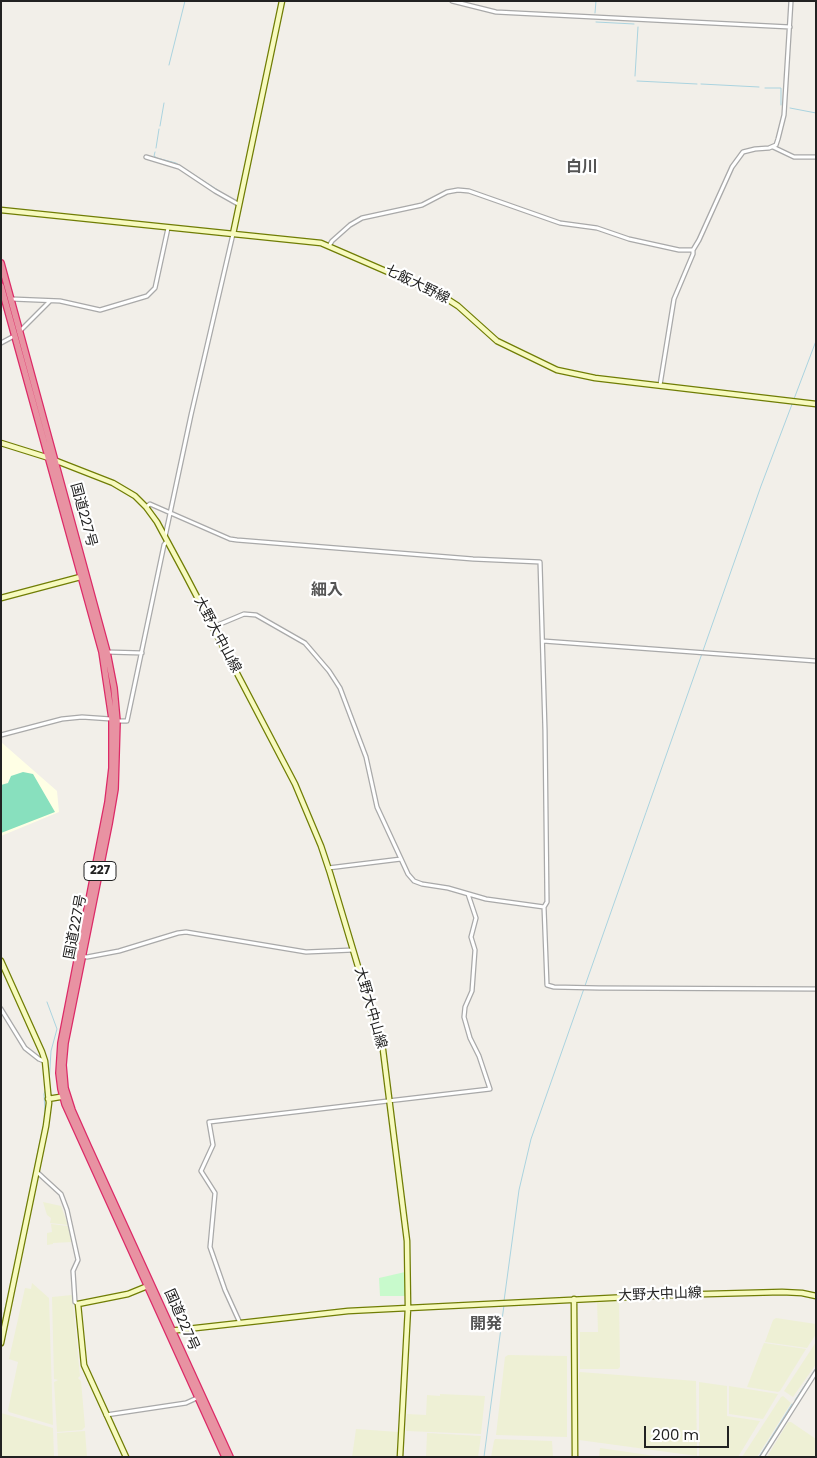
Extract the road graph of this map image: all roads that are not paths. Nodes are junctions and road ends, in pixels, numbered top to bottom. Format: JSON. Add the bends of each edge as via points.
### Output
{"nodes":[{"id":1,"x":282,"y":1,"type":"edge"},
{"id":2,"x":452,"y":1,"type":"edge"},
{"id":3,"x":791,"y":1,"type":"edge"},
{"id":4,"x":790,"y":27,"type":"junction"},
{"id":5,"x":773,"y":147,"type":"junction"},
{"id":6,"x":816,"y":157,"type":"edge"},
{"id":7,"x":146,"y":158,"type":"dead end"},
{"id":8,"x":238,"y":204,"type":"junction"},
{"id":9,"x":1,"y":210,"type":"edge"},
{"id":10,"x":168,"y":228,"type":"junction"},
{"id":11,"x":233,"y":234,"type":"junction"},
{"id":12,"x":329,"y":246,"type":"junction"},
{"id":13,"x":693,"y":250,"type":"junction"},
{"id":14,"x":1,"y":263,"type":"edge"},
{"id":15,"x":1,"y":286,"type":"edge"},
{"id":16,"x":5,"y":299,"type":"edge"},
{"id":17,"x":50,"y":301,"type":"junction"},
{"id":18,"x":17,"y":334,"type":"junction"},
{"id":19,"x":1,"y":343,"type":"edge"},
{"id":20,"x":660,"y":385,"type":"junction"},
{"id":21,"x":816,"y":404,"type":"edge"},
{"id":22,"x":1,"y":443,"type":"edge"},
{"id":23,"x":52,"y":459,"type":"junction"},
{"id":24,"x":146,"y":507,"type":"junction"},
{"id":25,"x":171,"y":513,"type":"junction"},
{"id":26,"x":166,"y":539,"type":"junction"},
{"id":27,"x":84,"y":576,"type":"junction"},
{"id":28,"x":1,"y":598,"type":"edge"},
{"id":29,"x":213,"y":627,"type":"junction"},
{"id":30,"x":543,"y":641,"type":"junction"},
{"id":31,"x":105,"y":652,"type":"junction"},
{"id":32,"x":142,"y":653,"type":"junction"},
{"id":33,"x":816,"y":661,"type":"edge"},
{"id":34,"x":114,"y":720,"type":"junction"},
{"id":35,"x":1,"y":736,"type":"edge"},
{"id":36,"x":401,"y":859,"type":"junction"},
{"id":37,"x":328,"y":868,"type":"junction"},
{"id":38,"x":468,"y":894,"type":"junction"},
{"id":39,"x":544,"y":907,"type":"junction"},
{"id":40,"x":353,"y":950,"type":"junction"},
{"id":41,"x":80,"y":956,"type":"junction"},
{"id":42,"x":1,"y":961,"type":"edge"},
{"id":43,"x":816,"y":989,"type":"edge"},
{"id":44,"x":1,"y":1009,"type":"edge"},
{"id":45,"x":45,"y":1061,"type":"junction"},
{"id":46,"x":65,"y":1096,"type":"junction"},
{"id":47,"x":48,"y":1099,"type":"junction"},
{"id":48,"x":390,"y":1101,"type":"junction"},
{"id":49,"x":37,"y":1172,"type":"junction"},
{"id":50,"x":149,"y":1286,"type":"junction"},
{"id":51,"x":816,"y":1296,"type":"edge"},
{"id":52,"x":574,"y":1299,"type":"junction"},
{"id":53,"x":78,"y":1304,"type":"junction"},
{"id":54,"x":408,"y":1308,"type":"junction"},
{"id":55,"x":240,"y":1323,"type":"junction"},
{"id":56,"x":170,"y":1331,"type":"junction"},
{"id":57,"x":1,"y":1343,"type":"edge"},
{"id":58,"x":816,"y":1372,"type":"edge"},
{"id":59,"x":200,"y":1397,"type":"junction"},
{"id":60,"x":106,"y":1415,"type":"junction"},
{"id":61,"x":126,"y":1457,"type":"edge"},
{"id":62,"x":225,"y":1457,"type":"edge"},
{"id":63,"x":230,"y":1457,"type":"edge"},
{"id":64,"x":400,"y":1457,"type":"edge"},
{"id":65,"x":574,"y":1457,"type":"edge"},
{"id":66,"x":762,"y":1457,"type":"edge"}],
"edges":[{"from":1,"to":8,"type":"main road"},
{"from":2,"to":4,"type":"street","via":[[496,12]]},
{"from":3,"to":4,"type":"street"},
{"from":4,"to":5,"type":"street","via":[[784,115]]},
{"from":5,"to":6,"type":"street","via":[[794,157]]},
{"from":5,"to":13,"type":"street","via":[[746,150],[739,156]]},
{"from":7,"to":8,"type":"street","via":[[179,167]]},
{"from":8,"to":11,"type":"main road"},
{"from":9,"to":10,"type":"main road","name":"七飯大野線"},
{"from":10,"to":11,"type":"main road","name":"七飯大野線"},
{"from":10,"to":17,"type":"street","via":[[155,288],[149,294],[100,310]]},
{"from":11,"to":12,"type":"main road","name":"七飯大野線","via":[[310,241]]},
{"from":11,"to":25,"type":"street"},
{"from":12,"to":13,"type":"street","via":[[332,240],[362,218],[422,204],[458,190],[560,222],[598,228],[679,250]]},
{"from":12,"to":20,"type":"main road","name":"七飯大野線","via":[[441,295],[498,341],[557,370]]},
{"from":13,"to":20,"type":"street","via":[[673,304]]},
{"from":14,"to":16,"type":"highway","name":"国道227号","number":"227"},
{"from":15,"to":16,"type":"highway","name":"国道227号","number":"227"},
{"from":16,"to":17,"type":"street"},
{"from":16,"to":18,"type":"highway","name":"国道227号","number":"227"},
{"from":17,"to":18,"type":"street"},
{"from":18,"to":19,"type":"street"},
{"from":18,"to":23,"type":"highway","name":"国道227号","number":"227"},
{"from":20,"to":21,"type":"main road","name":"七飯大野線"},
{"from":22,"to":23,"type":"main road","name":"大野大中山線"},
{"from":23,"to":24,"type":"main road","name":"大野大中山線","via":[[122,488]]},
{"from":23,"to":27,"type":"highway","name":"国道227号","number":"227"},
{"from":24,"to":25,"type":"street","via":[[150,504]]},
{"from":24,"to":26,"type":"main road","name":"大野大中山線"},
{"from":25,"to":26,"type":"street"},
{"from":25,"to":30,"type":"street","via":[[237,540],[540,562]]},
{"from":26,"to":29,"type":"main road","name":"大野大中山線"},
{"from":26,"to":32,"type":"street"},
{"from":27,"to":28,"type":"main road"},
{"from":27,"to":31,"type":"highway","name":"国道227号","number":"227"},
{"from":29,"to":36,"type":"street","via":[[244,614],[256,615],[305,643],[329,671],[340,688],[366,757],[377,807]]},
{"from":29,"to":37,"type":"main road","name":"大野大中山線","via":[[295,784]]},
{"from":30,"to":33,"type":"street"},
{"from":30,"to":39,"type":"street","via":[[547,893]]},
{"from":31,"to":32,"type":"street"},
{"from":31,"to":34,"type":"highway","name":"国道227号","number":"227","via":[[114,688]]},
{"from":32,"to":34,"type":"street","via":[[128,720]]},
{"from":34,"to":35,"type":"street","via":[[62,719]]},
{"from":34,"to":41,"type":"highway","name":"国道227号","number":"227","via":[[115,789]]},
{"from":36,"to":37,"type":"street"},
{"from":36,"to":38,"type":"street","via":[[408,874],[418,883]]},
{"from":37,"to":40,"type":"main road","name":"大野大中山線"},
{"from":38,"to":39,"type":"street"},
{"from":38,"to":48,"type":"street","via":[[476,918],[471,937],[474,950],[472,991],[464,1017],[490,1089]]},
{"from":39,"to":43,"type":"street","via":[[547,985]]},
{"from":40,"to":41,"type":"street","via":[[306,952],[181,932],[119,951]]},
{"from":40,"to":48,"type":"main road","name":"大野大中山線","via":[[382,1050]]},
{"from":41,"to":46,"type":"highway","name":"国道227号","number":"227","via":[[63,1065]]},
{"from":42,"to":45,"type":"main road"},
{"from":44,"to":45,"type":"street","via":[[25,1048]]},
{"from":45,"to":47,"type":"main road"},
{"from":46,"to":47,"type":"main road"},
{"from":46,"to":50,"type":"highway","name":"国道227号","number":"227"},
{"from":47,"to":49,"type":"main road"},
{"from":48,"to":54,"type":"main road","name":"大野大中山線","via":[[407,1241]]},
{"from":48,"to":55,"type":"street","via":[[209,1122],[213,1146],[202,1171],[215,1194],[210,1248]]},
{"from":49,"to":53,"type":"street","via":[[62,1194],[67,1210],[78,1260],[74,1271],[75,1302]]},
{"from":49,"to":57,"type":"main road"},
{"from":50,"to":53,"type":"main road","via":[[128,1294]]},
{"from":50,"to":56,"type":"highway","name":"国道227号","number":"227"},
{"from":51,"to":52,"type":"main road","name":"大野大中山線","via":[[782,1292]]},
{"from":52,"to":54,"type":"main road","name":"大野大中山線"},
{"from":52,"to":65,"type":"main road"},
{"from":53,"to":60,"type":"main road","via":[[84,1365]]},
{"from":54,"to":55,"type":"main road"},
{"from":54,"to":64,"type":"main road"},
{"from":55,"to":56,"type":"main road"},
{"from":56,"to":59,"type":"highway","name":"国道227号","number":"227"},
{"from":58,"to":66,"type":"street"},
{"from":59,"to":60,"type":"street","via":[[186,1403]]},
{"from":59,"to":62,"type":"highway","name":"国道227号","number":"227"},
{"from":59,"to":63,"type":"highway","name":"国道227号","number":"227"},
{"from":60,"to":61,"type":"main road"}]}
